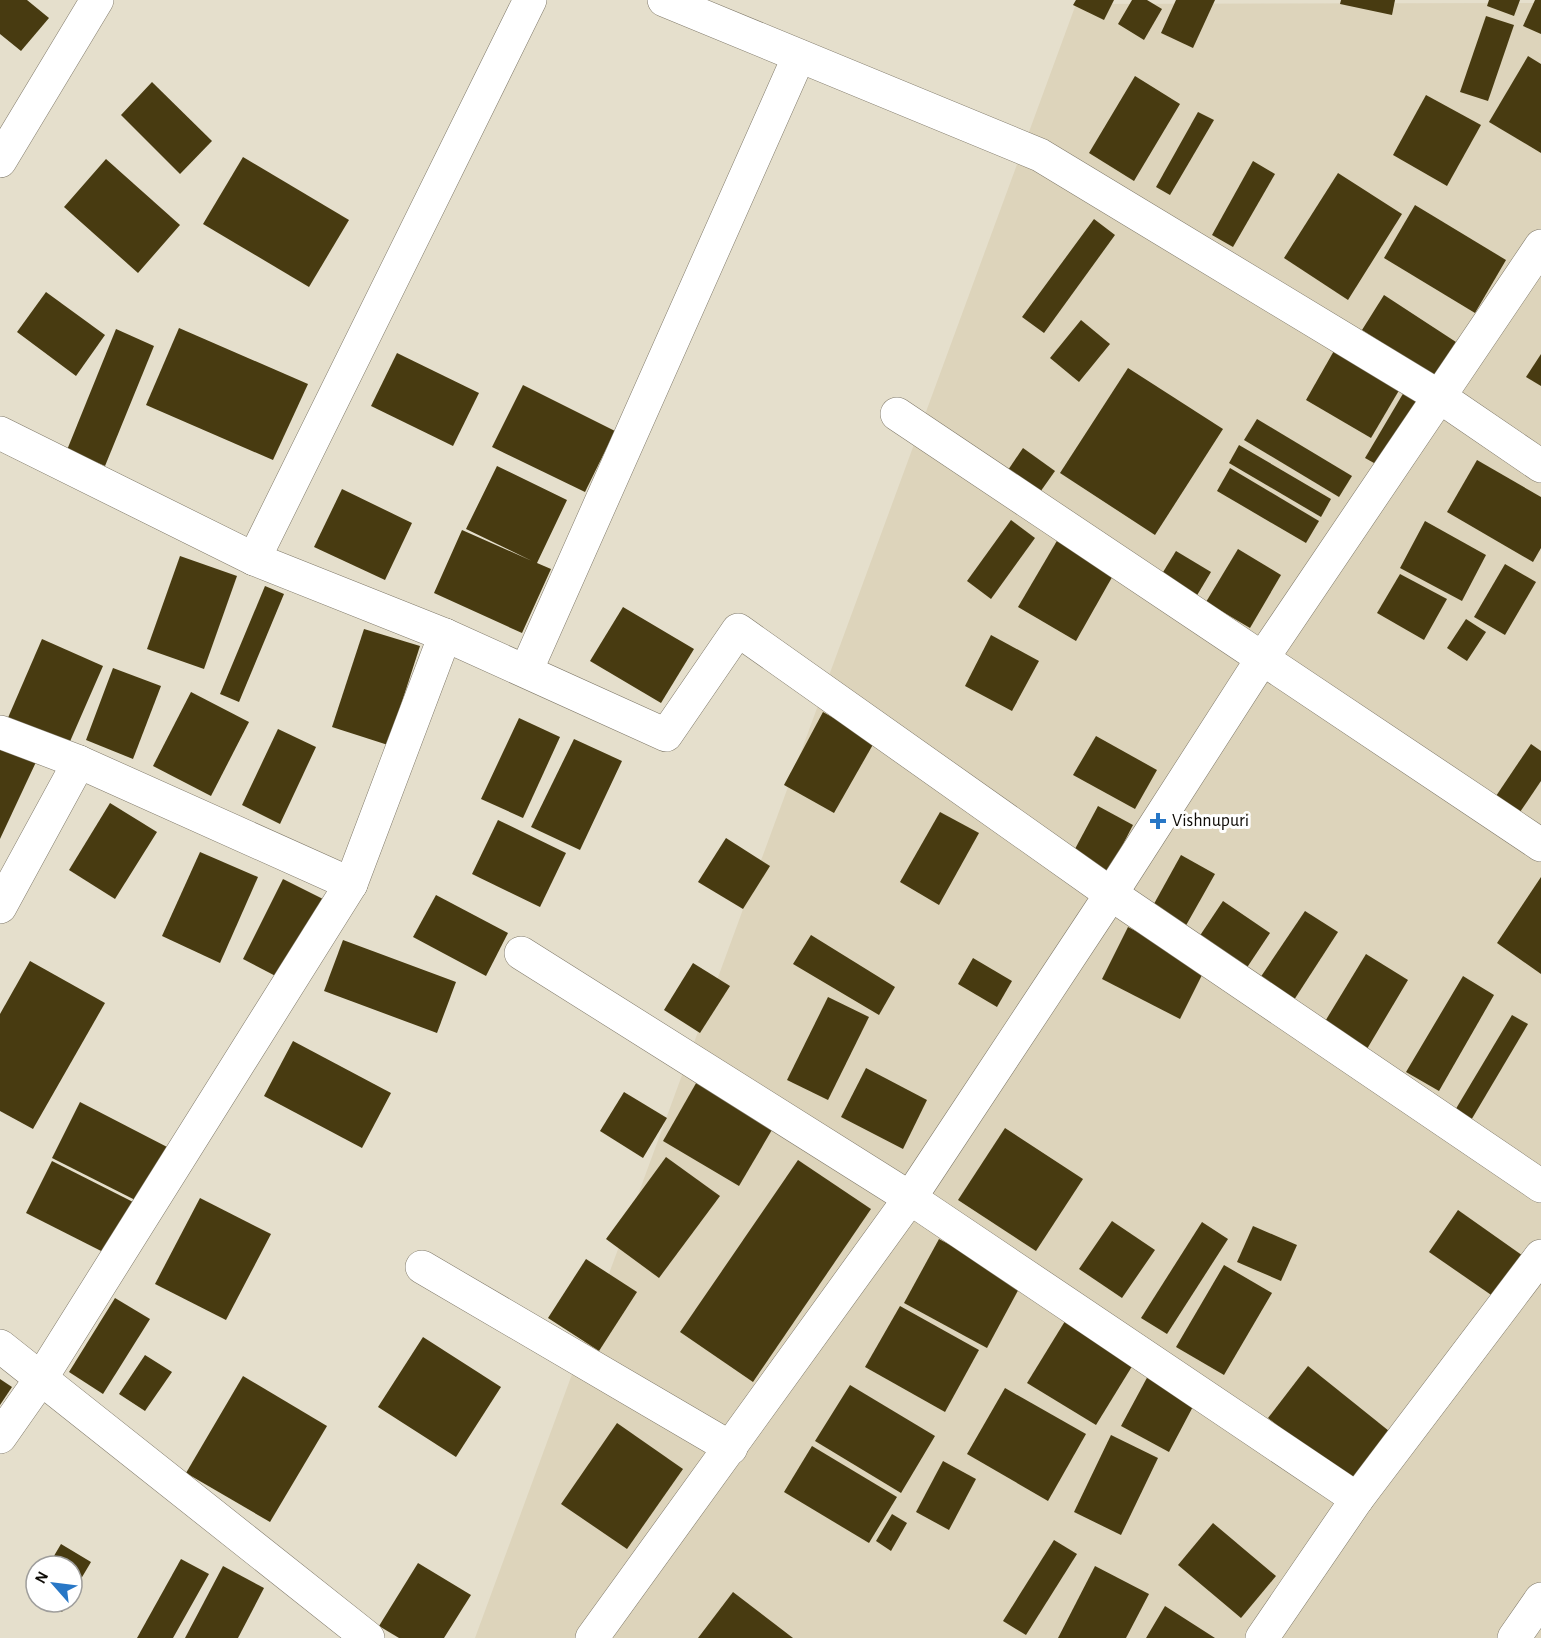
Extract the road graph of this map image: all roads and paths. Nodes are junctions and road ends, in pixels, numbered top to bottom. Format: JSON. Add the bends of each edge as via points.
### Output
{"nodes":[{"id":1,"x":97,"y":0,"type":"edge"},
{"id":2,"x":530,"y":0,"type":"edge"},
{"id":3,"x":664,"y":0,"type":"edge"},
{"id":4,"x":799,"y":56,"type":"junction"},
{"id":5,"x":0,"y":161,"type":"edge"},
{"id":6,"x":1541,"y":246,"type":"edge"},
{"id":7,"x":1440,"y":398,"type":"junction"},
{"id":8,"x":897,"y":414,"type":"dead end"},
{"id":9,"x":0,"y":433,"type":"edge"},
{"id":10,"x":1541,"y":466,"type":"edge"},
{"id":11,"x":254,"y":559,"type":"junction"},
{"id":12,"x":445,"y":635,"type":"junction"},
{"id":13,"x":1263,"y":659,"type":"junction"},
{"id":14,"x":526,"y":671,"type":"junction"},
{"id":15,"x":0,"y":732,"type":"edge"},
{"id":16,"x":79,"y":762,"type":"junction"},
{"id":17,"x":1541,"y":845,"type":"edge"},
{"id":18,"x":351,"y":884,"type":"junction"},
{"id":19,"x":1111,"y":894,"type":"junction"},
{"id":20,"x":0,"y":907,"type":"edge"},
{"id":21,"x":521,"y":953,"type":"dead end"},
{"id":22,"x":1541,"y":1186,"type":"edge"},
{"id":23,"x":910,"y":1198,"type":"junction"},
{"id":24,"x":1541,"y":1256,"type":"edge"},
{"id":25,"x":422,"y":1267,"type":"dead end"},
{"id":26,"x":0,"y":1346,"type":"edge"},
{"id":27,"x":40,"y":1380,"type":"junction"},
{"id":28,"x":0,"y":1437,"type":"edge"},
{"id":29,"x":731,"y":1448,"type":"junction"},
{"id":30,"x":1357,"y":1499,"type":"junction"},
{"id":31,"x":1541,"y":1599,"type":"edge"},
{"id":32,"x":368,"y":1638,"type":"edge"},
{"id":33,"x":592,"y":1638,"type":"edge"},
{"id":34,"x":1262,"y":1638,"type":"edge"},
{"id":35,"x":1514,"y":1638,"type":"edge"}],
"edges":[{"from":1,"to":5,"type":"street"},
{"from":2,"to":11,"type":"street"},
{"from":3,"to":4,"type":"street"},
{"from":4,"to":7,"type":"street","via":[[1040,155]]},
{"from":4,"to":14,"type":"street"},
{"from":6,"to":7,"type":"street"},
{"from":7,"to":10,"type":"street"},
{"from":7,"to":13,"type":"street"},
{"from":8,"to":13,"type":"street"},
{"from":9,"to":11,"type":"street"},
{"from":11,"to":12,"type":"street"},
{"from":12,"to":14,"type":"street"},
{"from":12,"to":18,"type":"street"},
{"from":13,"to":17,"type":"street"},
{"from":13,"to":19,"type":"street"},
{"from":14,"to":19,"type":"street","via":[[666,735],[738,630]]},
{"from":15,"to":16,"type":"street"},
{"from":16,"to":18,"type":"street"},
{"from":16,"to":20,"type":"street"},
{"from":18,"to":27,"type":"street"},
{"from":19,"to":22,"type":"street"},
{"from":19,"to":23,"type":"street"},
{"from":21,"to":23,"type":"street"},
{"from":23,"to":29,"type":"street"},
{"from":23,"to":30,"type":"street"},
{"from":24,"to":30,"type":"street"},
{"from":25,"to":29,"type":"street"},
{"from":26,"to":27,"type":"street"},
{"from":27,"to":28,"type":"street"},
{"from":27,"to":32,"type":"street"},
{"from":29,"to":33,"type":"street"},
{"from":30,"to":34,"type":"street"},
{"from":31,"to":35,"type":"street"}]}
